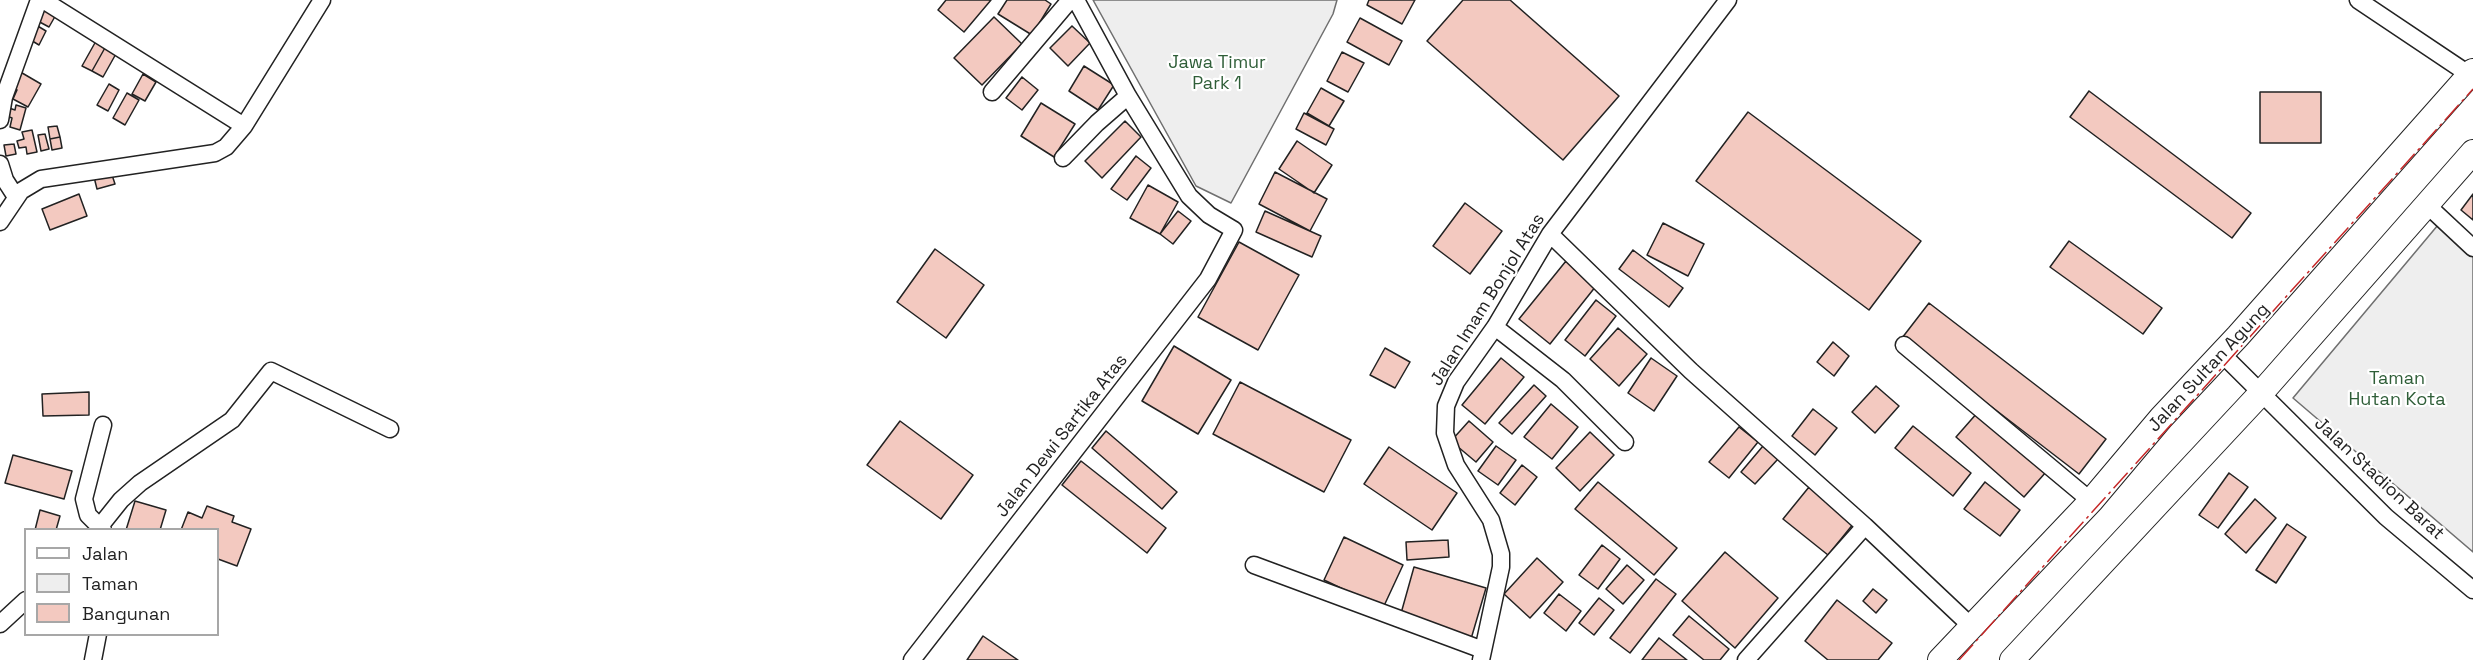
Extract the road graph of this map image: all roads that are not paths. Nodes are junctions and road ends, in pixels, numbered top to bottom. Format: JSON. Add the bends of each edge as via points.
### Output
{"nodes":[{"id":1,"x":41,"y":0,"type":"edge"},
{"id":2,"x":322,"y":0,"type":"edge"},
{"id":3,"x":1070,"y":0,"type":"edge"},
{"id":4,"x":1076,"y":0,"type":"edge"},
{"id":5,"x":1728,"y":0,"type":"edge"},
{"id":6,"x":2358,"y":0,"type":"edge"},
{"id":7,"x":2471,"y":73,"type":"edge"},
{"id":8,"x":992,"y":92,"type":"dead end"},
{"id":9,"x":1128,"y":96,"type":"junction"},
{"id":10,"x":0,"y":120,"type":"edge"},
{"id":11,"x":244,"y":126,"type":"junction"},
{"id":12,"x":2473,"y":153,"type":"edge"},
{"id":13,"x":1063,"y":158,"type":"dead end"},
{"id":14,"x":0,"y":164,"type":"edge"},
{"id":15,"x":16,"y":197,"type":"junction"},
{"id":16,"x":2427,"y":205,"type":"junction"},
{"id":17,"x":0,"y":222,"type":"edge"},
{"id":18,"x":1550,"y":234,"type":"junction"},
{"id":19,"x":2473,"y":248,"type":"edge"},
{"id":20,"x":1495,"y":327,"type":"junction"},
{"id":21,"x":1904,"y":345,"type":"dead end"},
{"id":22,"x":2222,"y":354,"type":"junction"},
{"id":23,"x":2262,"y":392,"type":"junction"},
{"id":24,"x":104,"y":425,"type":"dead end"},
{"id":25,"x":390,"y":429,"type":"dead end"},
{"id":26,"x":1625,"y":442,"type":"dead end"},
{"id":27,"x":2091,"y":501,"type":"junction"},
{"id":28,"x":1865,"y":526,"type":"junction"},
{"id":29,"x":100,"y":528,"type":"edge"},
{"id":30,"x":1254,"y":565,"type":"dead end"},
{"id":31,"x":2473,"y":590,"type":"edge"},
{"id":32,"x":24,"y":602,"type":"edge"},
{"id":33,"x":0,"y":624,"type":"edge"},
{"id":34,"x":1971,"y":626,"type":"junction"},
{"id":35,"x":98,"y":636,"type":"edge"},
{"id":36,"x":1482,"y":655,"type":"edge"},
{"id":37,"x":93,"y":660,"type":"edge"},
{"id":38,"x":912,"y":660,"type":"edge"},
{"id":39,"x":1746,"y":660,"type":"edge"},
{"id":40,"x":1940,"y":660,"type":"edge"},
{"id":41,"x":2012,"y":660,"type":"edge"}],
"edges":[{"from":1,"to":10,"type":"street","via":[[3,97]]},
{"from":1,"to":11,"type":"street"},
{"from":2,"to":11,"type":"street"},
{"from":3,"to":8,"type":"street"},
{"from":4,"to":9,"type":"street"},
{"from":5,"to":18,"type":"street","name":"Jalan Imam Bonjol Atas"},
{"from":6,"to":7,"type":"street"},
{"from":7,"to":22,"type":"main road","name":"Jalan Sultan Agung"},
{"from":9,"to":13,"type":"street"},
{"from":9,"to":38,"type":"street","name":"Jalan Dewi Sartika Atas","via":[[1190,196],[1209,215],[1234,230],[1208,279]]},
{"from":11,"to":15,"type":"street","via":[[215,153],[54,176],[28,185]]},
{"from":12,"to":16,"type":"main road"},
{"from":14,"to":15,"type":"street"},
{"from":15,"to":17,"type":"street"},
{"from":16,"to":19,"type":"street"},
{"from":16,"to":23,"type":"main road"},
{"from":18,"to":20,"type":"street","name":"Jalan Imam Bonjol Atas"},
{"from":18,"to":28,"type":"street","via":[[1691,371]]},
{"from":20,"to":26,"type":"street","via":[[1563,380]]},
{"from":20,"to":36,"type":"street","name":"Jalan Imam Bonjol Atas","via":[[1456,382],[1446,406],[1445,433],[1456,465],[1491,520],[1501,554]]},
{"from":21,"to":27,"type":"street"},
{"from":22,"to":23,"type":"street","name":"Jalan Stadion Barat"},
{"from":22,"to":27,"type":"main road","name":"Jalan Sultan Agung"},
{"from":23,"to":31,"type":"street","name":"Jalan Stadion Barat","via":[[2386,517]]},
{"from":23,"to":41,"type":"main road"},
{"from":24,"to":29,"type":"street","via":[[84,499],[88,515]]},
{"from":25,"to":29,"type":"street","via":[[271,371],[232,420],[140,483]]},
{"from":27,"to":34,"type":"main road","name":"Jalan Sultan Agung"},
{"from":28,"to":34,"type":"street"},
{"from":28,"to":39,"type":"street"},
{"from":30,"to":36,"type":"street"},
{"from":32,"to":33,"type":"street"},
{"from":34,"to":40,"type":"main road","name":"Jalan Sultan Agung"},
{"from":35,"to":37,"type":"street"}]}
